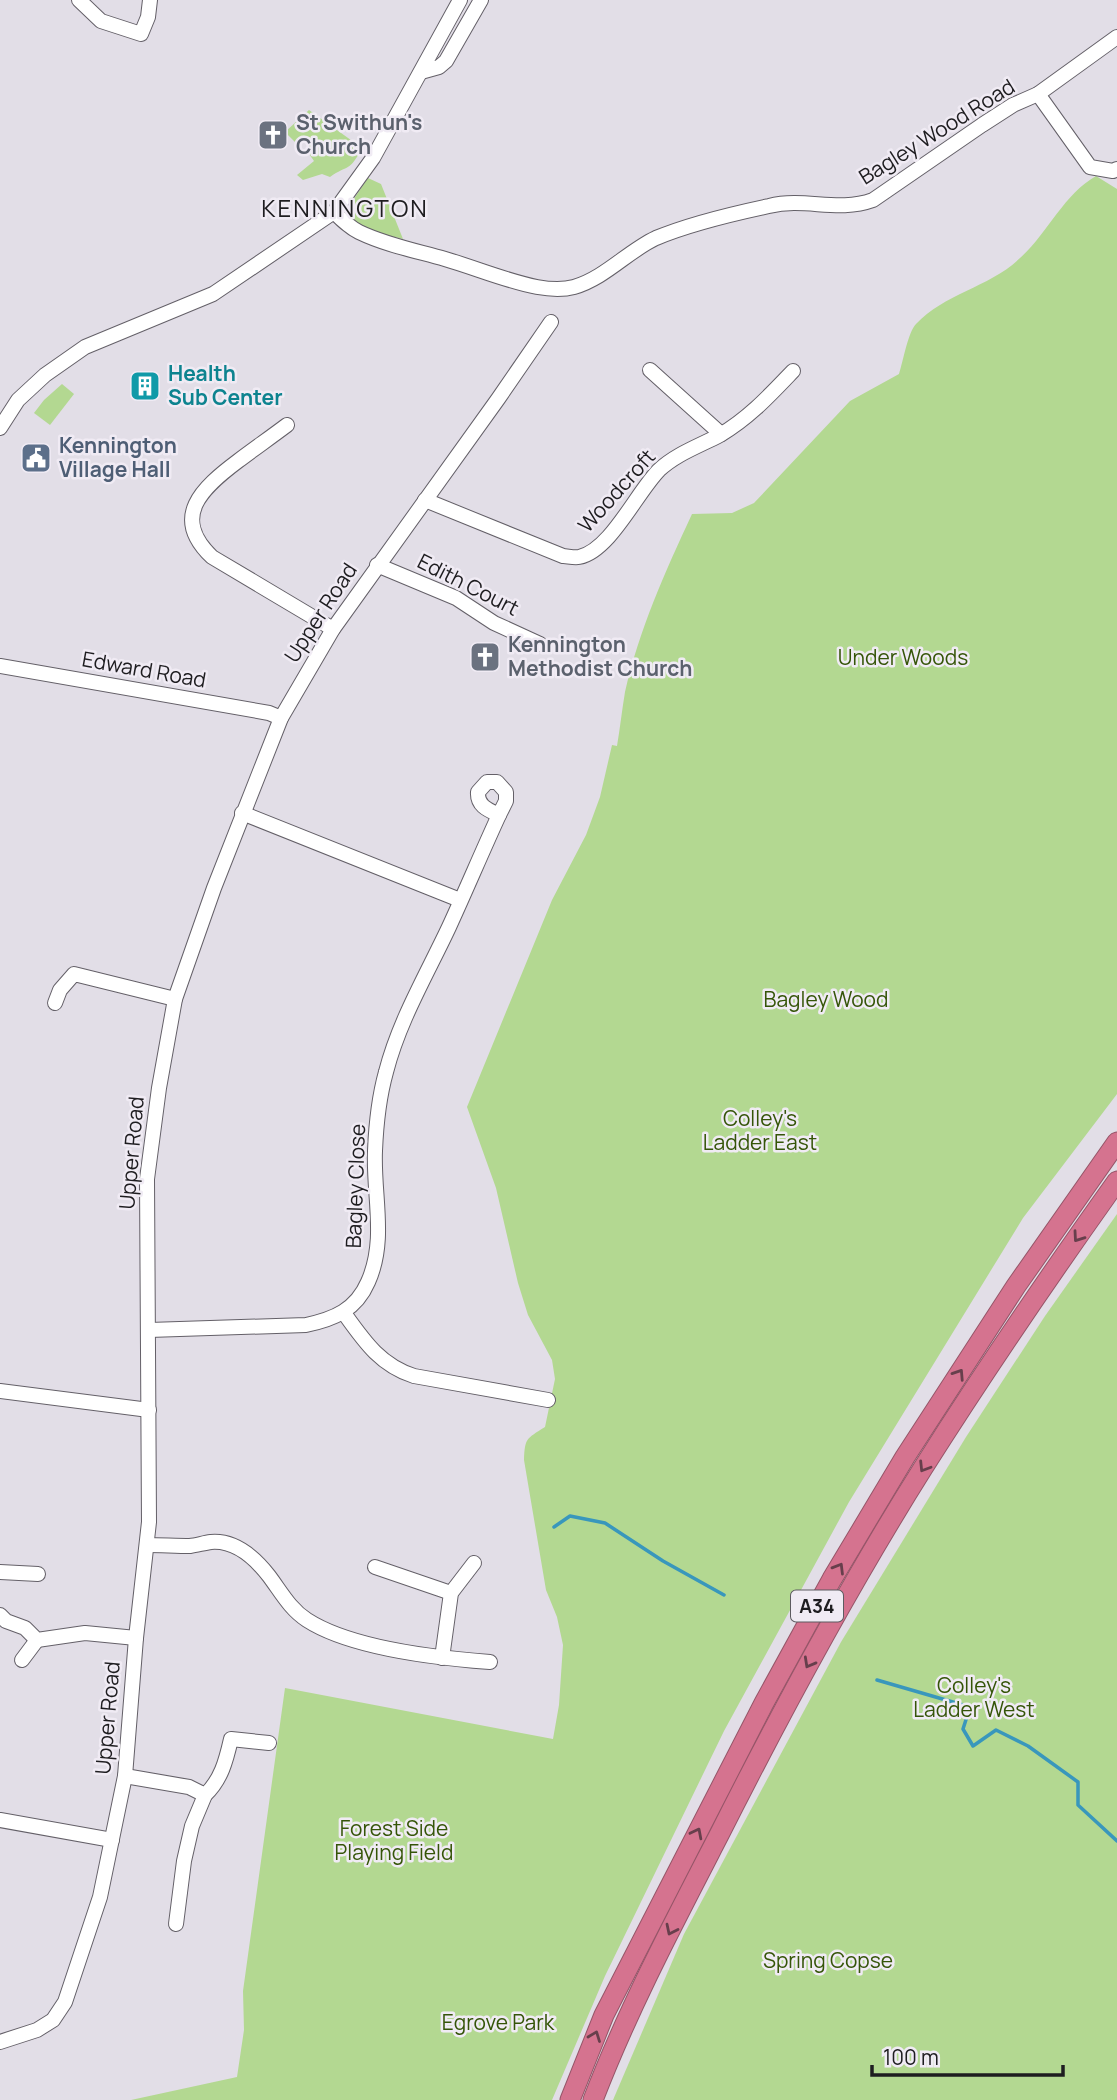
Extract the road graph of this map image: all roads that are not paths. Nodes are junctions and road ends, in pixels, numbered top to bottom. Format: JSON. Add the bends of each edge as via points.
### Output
{"nodes":[{"id":1,"x":79,"y":0,"type":"edge"},
{"id":2,"x":150,"y":0,"type":"edge"},
{"id":3,"x":460,"y":0,"type":"edge"},
{"id":4,"x":481,"y":0,"type":"edge"},
{"id":5,"x":1117,"y":37,"type":"edge"},
{"id":6,"x":421,"y":72,"type":"junction"},
{"id":7,"x":1038,"y":94,"type":"junction"},
{"id":8,"x":1117,"y":169,"type":"edge"},
{"id":9,"x":334,"y":212,"type":"junction"},
{"id":10,"x":551,"y":322,"type":"dead end"},
{"id":11,"x":650,"y":370,"type":"dead end"},
{"id":12,"x":793,"y":371,"type":"dead end"},
{"id":13,"x":287,"y":425,"type":"dead end"},
{"id":14,"x":0,"y":428,"type":"edge"},
{"id":15,"x":721,"y":434,"type":"junction"},
{"id":16,"x":425,"y":500,"type":"junction"},
{"id":17,"x":377,"y":565,"type":"junction"},
{"id":18,"x":333,"y":629,"type":"junction"},
{"id":19,"x":540,"y":643,"type":"dead end"},
{"id":20,"x":0,"y":666,"type":"edge"},
{"id":21,"x":281,"y":718,"type":"junction"},
{"id":22,"x":242,"y":813,"type":"junction"},
{"id":23,"x":499,"y":816,"type":"dead end"},
{"id":24,"x":460,"y":900,"type":"junction"},
{"id":25,"x":175,"y":999,"type":"junction"},
{"id":26,"x":55,"y":1003,"type":"dead end"},
{"id":27,"x":1117,"y":1142,"type":"edge"},
{"id":28,"x":1117,"y":1181,"type":"edge"},
{"id":29,"x":344,"y":1313,"type":"junction"},
{"id":30,"x":149,"y":1330,"type":"junction"},
{"id":31,"x":0,"y":1391,"type":"edge"},
{"id":32,"x":548,"y":1400,"type":"dead end"},
{"id":33,"x":149,"y":1410,"type":"junction"},
{"id":34,"x":147,"y":1545,"type":"junction"},
{"id":35,"x":474,"y":1563,"type":"dead end"},
{"id":36,"x":375,"y":1567,"type":"dead end"},
{"id":37,"x":0,"y":1572,"type":"edge"},
{"id":38,"x":38,"y":1574,"type":"dead end"},
{"id":39,"x":452,"y":1593,"type":"junction"},
{"id":40,"x":0,"y":1615,"type":"edge"},
{"id":41,"x":136,"y":1638,"type":"junction"},
{"id":42,"x":37,"y":1640,"type":"junction"},
{"id":43,"x":442,"y":1658,"type":"junction"},
{"id":44,"x":22,"y":1660,"type":"dead end"},
{"id":45,"x":490,"y":1661,"type":"dead end"},
{"id":46,"x":269,"y":1743,"type":"dead end"},
{"id":47,"x":125,"y":1776,"type":"junction"},
{"id":48,"x":205,"y":1795,"type":"junction"},
{"id":49,"x":0,"y":1820,"type":"edge"},
{"id":50,"x":112,"y":1840,"type":"junction"},
{"id":51,"x":176,"y":1924,"type":"dead end"},
{"id":52,"x":0,"y":2042,"type":"edge"},
{"id":53,"x":570,"y":2100,"type":"edge"},
{"id":54,"x":593,"y":2100,"type":"edge"}],
"edges":[{"from":1,"to":2,"type":"street","via":[[101,21],[141,34]]},
{"from":3,"to":6,"type":"street"},
{"from":4,"to":6,"type":"street","via":[[446,61]]},
{"from":5,"to":7,"type":"street","name":"Bagley Wood Road"},
{"from":6,"to":9,"type":"street","via":[[373,158]]},
{"from":7,"to":8,"type":"street","via":[[1090,167]]},
{"from":7,"to":9,"type":"street","name":"Bagley Wood Road","via":[[1013,105],[873,200],[843,207],[791,202],[700,225],[657,238],[573,287],[538,287],[387,241],[347,225]]},
{"from":9,"to":14,"type":"street","via":[[213,294],[85,347],[18,400]]},
{"from":10,"to":16,"type":"street","name":"Upper Road"},
{"from":11,"to":15,"type":"street"},
{"from":12,"to":15,"type":"street","name":"Woodcroft","via":[[754,411]]},
{"from":13,"to":18,"type":"street","via":[[205,488],[195,504],[192,527],[212,557]]},
{"from":15,"to":16,"type":"street","name":"Woodcroft","via":[[659,470],[604,540],[578,557],[563,556]]},
{"from":16,"to":17,"type":"street","name":"Upper Road"},
{"from":17,"to":18,"type":"street","name":"Upper Road"},
{"from":17,"to":19,"type":"street","name":"Edith Court","via":[[456,598],[494,623]]},
{"from":18,"to":21,"type":"street","name":"Upper Road"},
{"from":20,"to":21,"type":"street","name":"Edward Road"},
{"from":21,"to":22,"type":"street","name":"Upper Road"},
{"from":22,"to":24,"type":"street"},
{"from":22,"to":25,"type":"street","name":"Upper Road"},
{"from":23,"to":24,"type":"street","name":"Bagley Close"},
{"from":24,"to":29,"type":"street","name":"Bagley Close","via":[[399,1032],[386,1072],[375,1152],[376,1256],[368,1282]]},
{"from":25,"to":26,"type":"street","via":[[74,975]]},
{"from":25,"to":30,"type":"street","name":"Upper Road","via":[[147,1179]]},
{"from":53,"to":27,"type":"highway","number":"A34","one_way":true,"via":[[604,2015],[832,1579],[1016,1286]]},
{"from":28,"to":54,"type":"highway","number":"A34","one_way":true,"via":[[923,1469],[842,1604],[690,1891],[624,2024]]},
{"from":29,"to":30,"type":"street","via":[[306,1325]]},
{"from":29,"to":32,"type":"street","via":[[367,1345],[396,1370]]},
{"from":30,"to":33,"type":"street","name":"Upper Road"},
{"from":31,"to":33,"type":"street"},
{"from":33,"to":34,"type":"street","name":"Upper Road"},
{"from":34,"to":41,"type":"street","name":"Upper Road"},
{"from":34,"to":43,"type":"street","via":[[214,1542],[238,1547],[309,1621],[333,1633]]},
{"from":35,"to":39,"type":"street"},
{"from":36,"to":39,"type":"street"},
{"from":37,"to":38,"type":"street"},
{"from":39,"to":43,"type":"street"},
{"from":40,"to":42,"type":"street"},
{"from":41,"to":42,"type":"street","via":[[85,1633]]},
{"from":41,"to":47,"type":"street","name":"Upper Road"},
{"from":42,"to":44,"type":"street"},
{"from":43,"to":45,"type":"street"},
{"from":46,"to":48,"type":"street","via":[[230,1739],[221,1774]]},
{"from":47,"to":48,"type":"street","via":[[189,1787]]},
{"from":47,"to":50,"type":"street","name":"Upper Road"},
{"from":48,"to":51,"type":"street","via":[[192,1826]]},
{"from":49,"to":50,"type":"street"},
{"from":50,"to":52,"type":"street","name":"Upper Road","via":[[100,1897],[65,2002],[53,2020]]}]}
